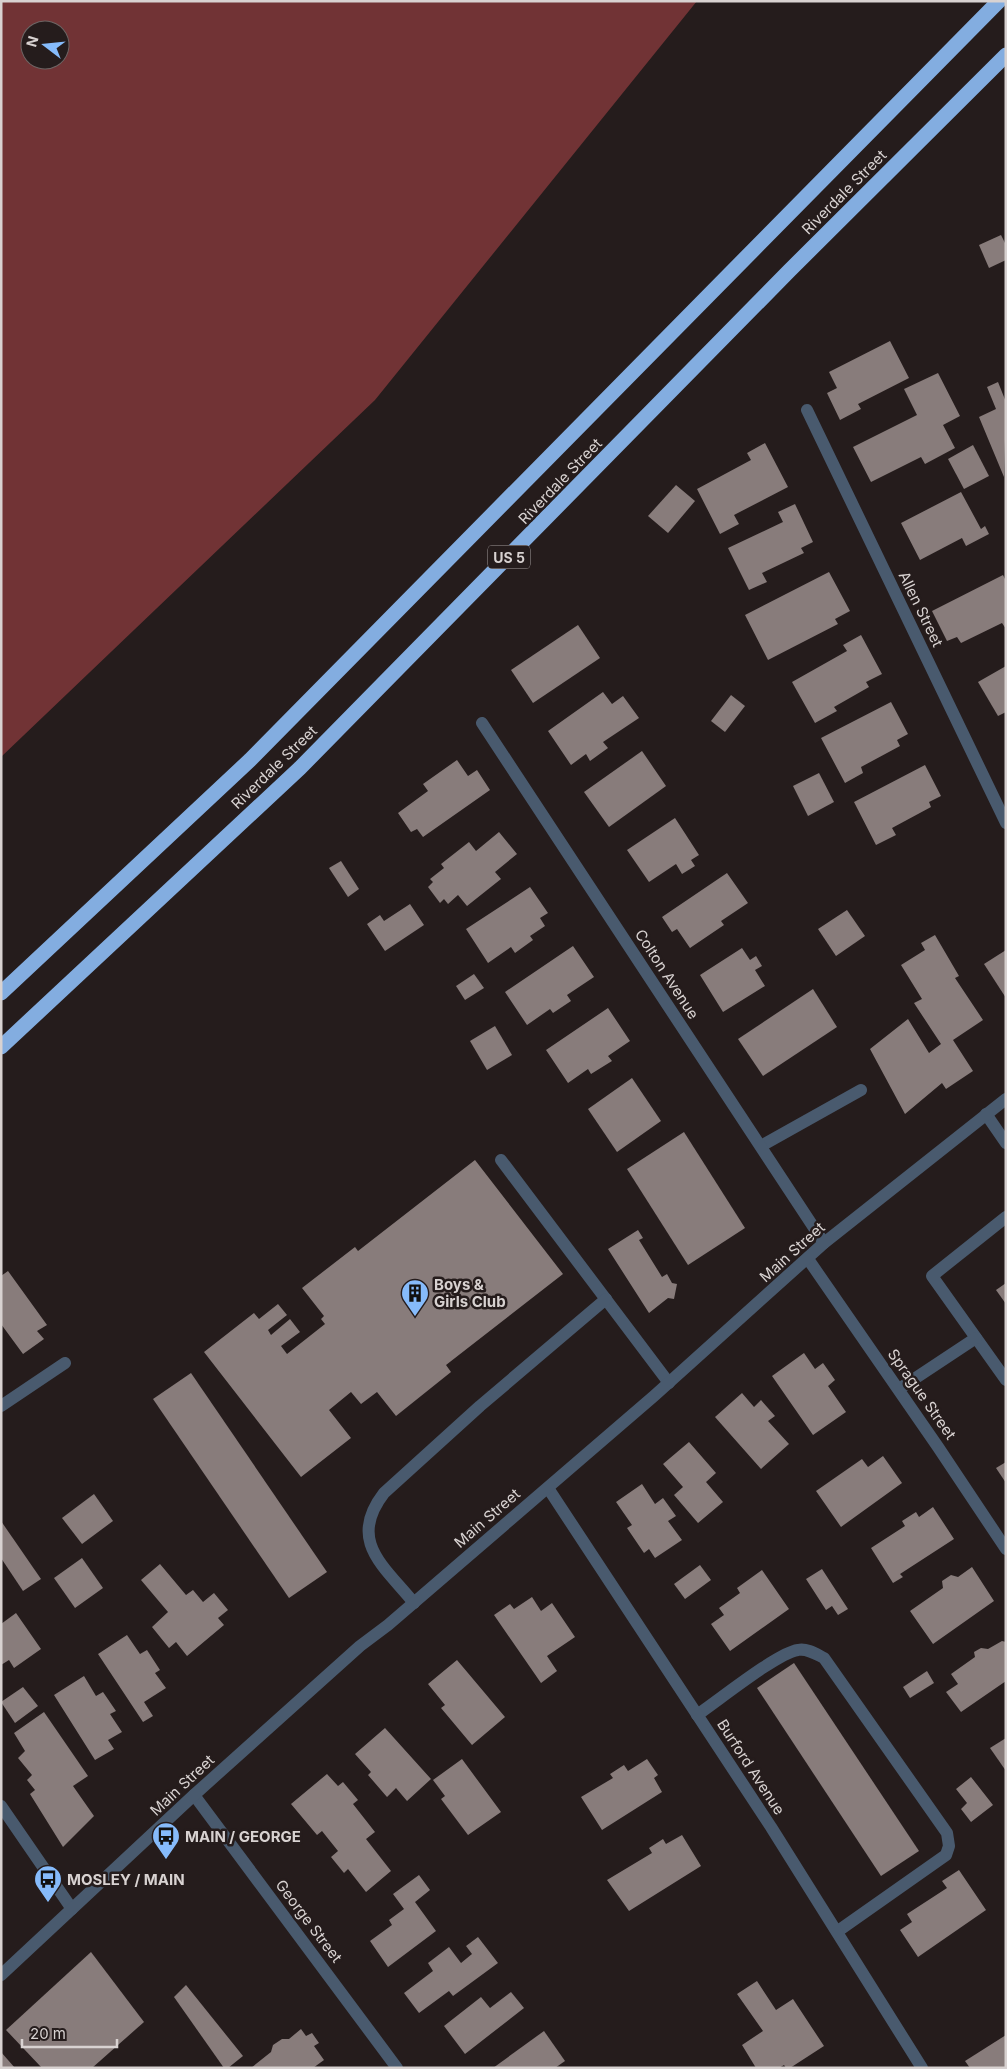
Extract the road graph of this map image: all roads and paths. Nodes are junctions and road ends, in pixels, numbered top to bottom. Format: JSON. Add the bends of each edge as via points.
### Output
{"nodes":[{"id":1,"x":999,"y":1,"type":"edge"},
{"id":2,"x":1006,"y":56,"type":"edge"},
{"id":3,"x":807,"y":410,"type":"dead end"},
{"id":4,"x":482,"y":723,"type":"dead end"},
{"id":5,"x":1006,"y":823,"type":"edge"},
{"id":6,"x":1,"y":993,"type":"edge"},
{"id":7,"x":1,"y":1048,"type":"edge"},
{"id":8,"x":861,"y":1090,"type":"dead end"},
{"id":9,"x":1006,"y":1099,"type":"edge"},
{"id":10,"x":986,"y":1114,"type":"junction"},
{"id":11,"x":1006,"y":1143,"type":"edge"},
{"id":12,"x":761,"y":1146,"type":"junction"},
{"id":13,"x":501,"y":1160,"type":"dead end"},
{"id":14,"x":1006,"y":1217,"type":"edge"},
{"id":15,"x":824,"y":1243,"type":"junction"},
{"id":16,"x":808,"y":1260,"type":"junction"},
{"id":17,"x":606,"y":1299,"type":"junction"},
{"id":18,"x":976,"y":1338,"type":"junction"},
{"id":19,"x":66,"y":1363,"type":"dead end"},
{"id":20,"x":1006,"y":1380,"type":"edge"},
{"id":21,"x":669,"y":1383,"type":"junction"},
{"id":22,"x":899,"y":1389,"type":"junction"},
{"id":23,"x":1,"y":1406,"type":"edge"},
{"id":24,"x":548,"y":1488,"type":"junction"},
{"id":25,"x":1006,"y":1549,"type":"edge"},
{"id":26,"x":414,"y":1602,"type":"junction"},
{"id":27,"x":697,"y":1715,"type":"junction"},
{"id":28,"x":194,"y":1795,"type":"junction"},
{"id":29,"x":1,"y":1806,"type":"edge"},
{"id":30,"x":72,"y":1909,"type":"junction"},
{"id":31,"x":838,"y":1931,"type":"junction"},
{"id":32,"x":1,"y":1975,"type":"edge"},
{"id":33,"x":397,"y":2068,"type":"edge"},
{"id":34,"x":922,"y":2068,"type":"edge"}],
"edges":[{"from":1,"to":6,"type":"highway","name":"Riverdale Street","number":"US 5","via":[[250,760]]},
{"from":2,"to":7,"type":"highway","name":"Riverdale Street","number":"US 5","via":[[789,271],[300,768]]},
{"from":3,"to":5,"type":"street","name":"Allen Street"},
{"from":4,"to":12,"type":"street","name":"Colton Avenue"},
{"from":8,"to":12,"type":"street"},
{"from":9,"to":10,"type":"street","name":"Main Street"},
{"from":10,"to":11,"type":"street"},
{"from":10,"to":15,"type":"street","name":"Main Street"},
{"from":12,"to":15,"type":"street","name":"Colton Avenue"},
{"from":13,"to":17,"type":"street"},
{"from":14,"to":18,"type":"street","via":[[932,1276]]},
{"from":15,"to":16,"type":"street","name":"Main Street"},
{"from":16,"to":21,"type":"street","name":"Main Street"},
{"from":16,"to":22,"type":"street","name":"Sprague Street"},
{"from":17,"to":21,"type":"street"},
{"from":17,"to":26,"type":"street","via":[[473,1413],[384,1493],[375,1505],[368,1523],[368,1539],[374,1553]]},
{"from":18,"to":20,"type":"street"},
{"from":18,"to":22,"type":"street"},
{"from":19,"to":23,"type":"street"},
{"from":21,"to":24,"type":"street","name":"Main Street"},
{"from":22,"to":25,"type":"street","name":"Sprague Street"},
{"from":24,"to":26,"type":"street","name":"Main Street"},
{"from":24,"to":27,"type":"street","name":"Burford Avenue"},
{"from":26,"to":28,"type":"street","name":"Main Street","via":[[360,1646]]},
{"from":27,"to":31,"type":"street","name":"Burford Avenue"},
{"from":27,"to":31,"type":"street","via":[[766,1666],[798,1650],[812,1651],[824,1658],[947,1833],[949,1846],[946,1855]]},
{"from":28,"to":30,"type":"street","name":"Main Street"},
{"from":28,"to":33,"type":"street","name":"George Street"},
{"from":29,"to":30,"type":"street"},
{"from":30,"to":32,"type":"street","name":"Main Street"},
{"from":31,"to":34,"type":"street","name":"Burford Avenue"}]}
